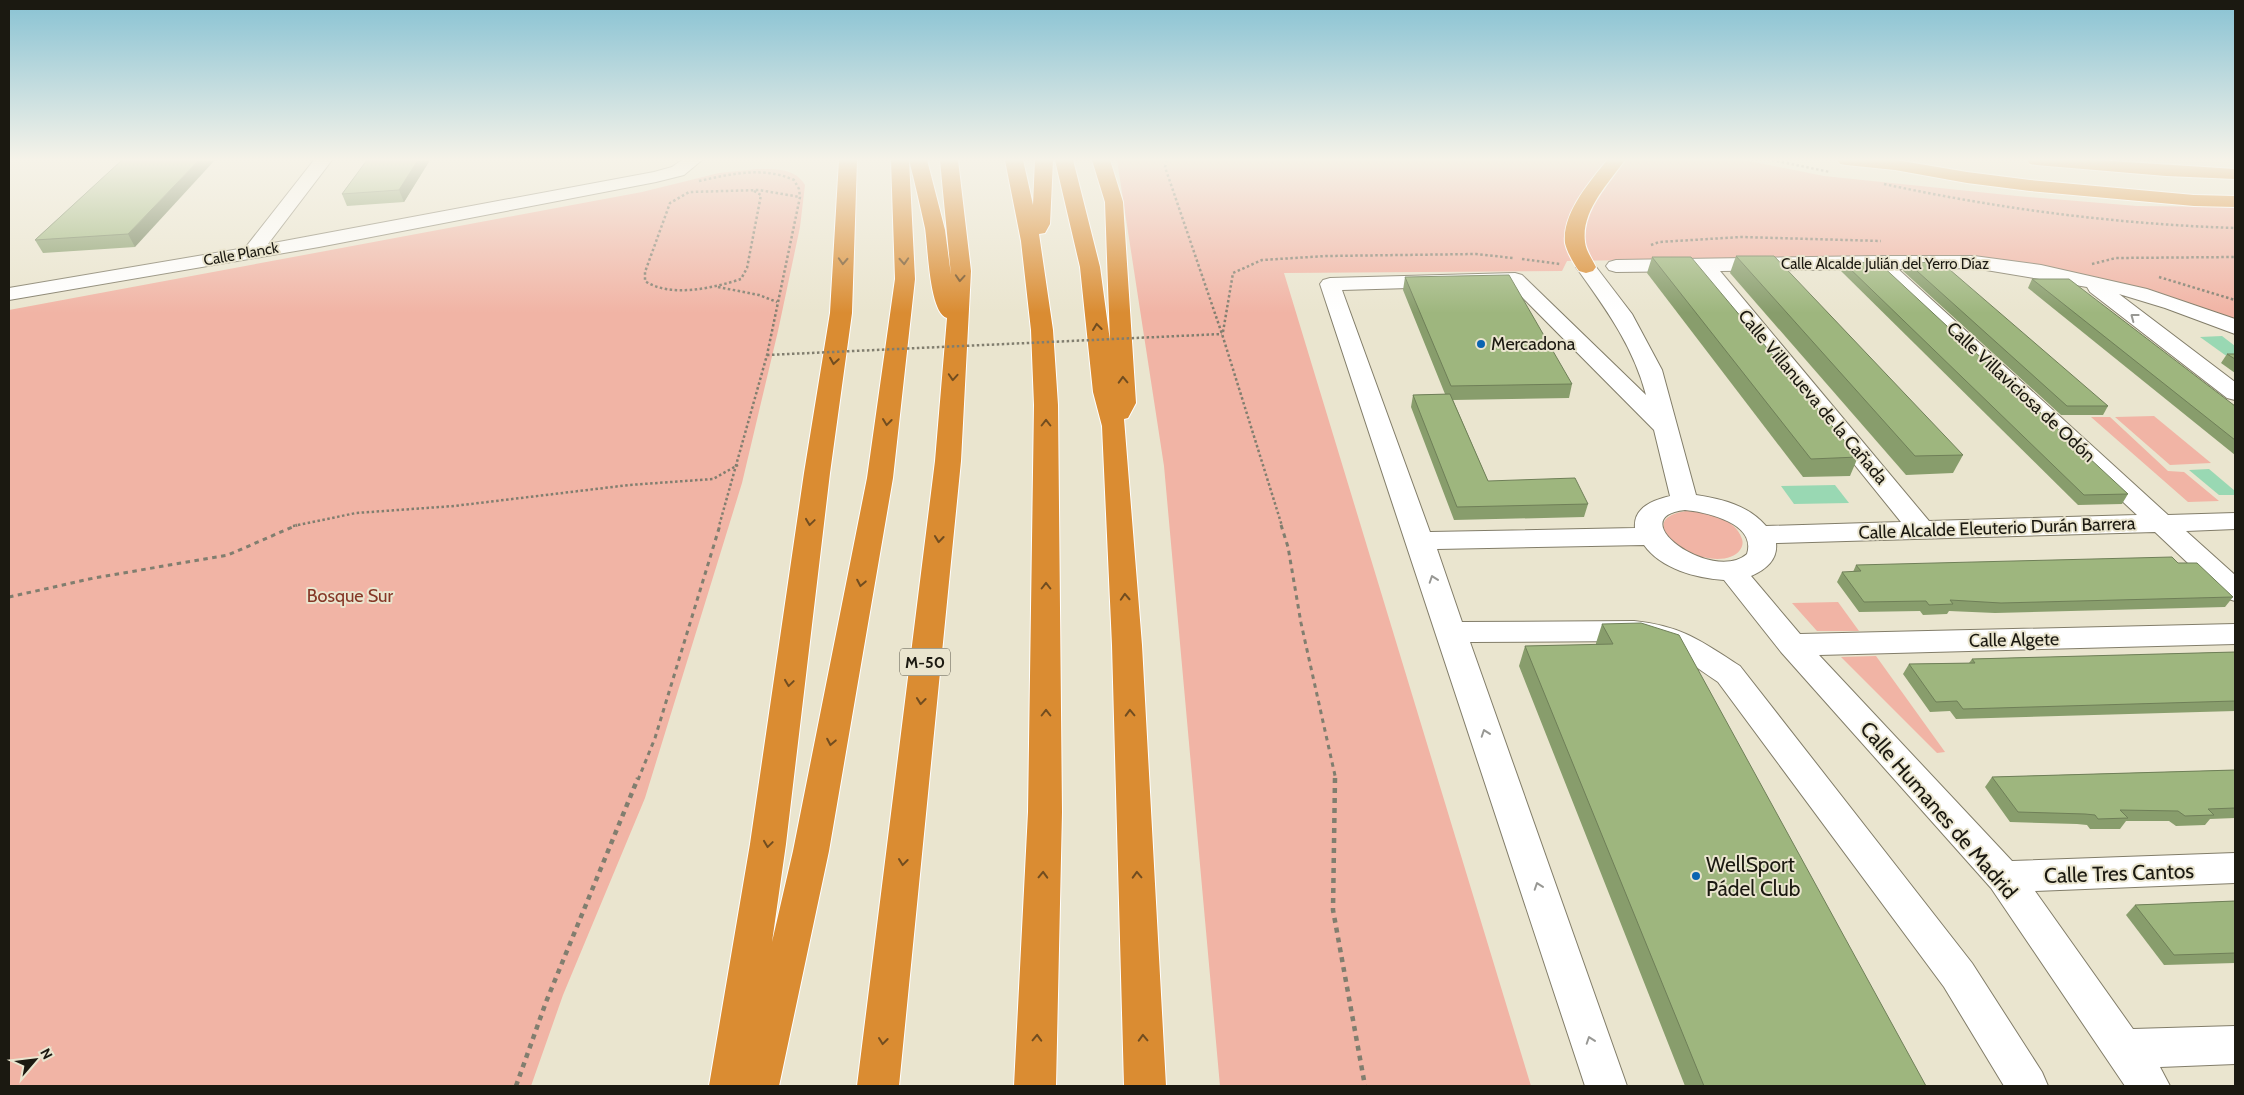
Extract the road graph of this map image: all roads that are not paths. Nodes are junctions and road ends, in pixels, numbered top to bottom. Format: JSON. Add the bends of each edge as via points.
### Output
{"nodes":[{"id":1,"x":284,"y":211,"type":"edge"},
{"id":2,"x":474,"y":211,"type":"edge"},
{"id":3,"x":846,"y":211,"type":"edge"},
{"id":4,"x":902,"y":211,"type":"edge"},
{"id":5,"x":930,"y":211,"type":"edge"},
{"id":6,"x":955,"y":211,"type":"edge"},
{"id":7,"x":1025,"y":211,"type":"edge"},
{"id":8,"x":1042,"y":211,"type":"edge"},
{"id":9,"x":1076,"y":211,"type":"edge"},
{"id":10,"x":1115,"y":211,"type":"edge"},
{"id":11,"x":1582,"y":211,"type":"edge"},
{"id":12,"x":1031,"y":241,"type":"junction"},
{"id":13,"x":252,"y":252,"type":"junction"},
{"id":14,"x":1879,"y":262,"type":"junction"},
{"id":15,"x":1704,"y":265,"type":"junction"},
{"id":16,"x":1616,"y":266,"type":"dead end"},
{"id":17,"x":1586,"y":267,"type":"joint"},
{"id":18,"x":2086,"y":280,"type":"junction"},
{"id":19,"x":9,"y":294,"type":"edge"},
{"id":20,"x":956,"y":328,"type":"junction"},
{"id":21,"x":2235,"y":328,"type":"edge"},
{"id":22,"x":2235,"y":393,"type":"edge"},
{"id":23,"x":1114,"y":426,"type":"junction"},
{"id":24,"x":1664,"y":426,"type":"junction"},
{"id":25,"x":1686,"y":502,"type":"junction"},
{"id":26,"x":2235,"y":521,"type":"edge"},
{"id":27,"x":2164,"y":523,"type":"junction"},
{"id":28,"x":1922,"y":530,"type":"junction"},
{"id":29,"x":1759,"y":535,"type":"junction"},
{"id":30,"x":1652,"y":536,"type":"junction"},
{"id":31,"x":1420,"y":541,"type":"junction"},
{"id":32,"x":1731,"y":570,"type":"junction"},
{"id":33,"x":2235,"y":591,"type":"edge"},
{"id":34,"x":1451,"y":632,"type":"junction"},
{"id":35,"x":2235,"y":634,"type":"edge"},
{"id":36,"x":1792,"y":645,"type":"junction"},
{"id":37,"x":2235,"y":868,"type":"edge"},
{"id":38,"x":2004,"y":877,"type":"junction"},
{"id":39,"x":2235,"y":1045,"type":"edge"},
{"id":40,"x":2123,"y":1049,"type":"junction"},
{"id":41,"x":730,"y":1086,"type":"edge"},
{"id":42,"x":758,"y":1086,"type":"edge"},
{"id":43,"x":878,"y":1086,"type":"edge"},
{"id":44,"x":1035,"y":1086,"type":"edge"},
{"id":45,"x":1145,"y":1086,"type":"edge"},
{"id":46,"x":1606,"y":1086,"type":"edge"},
{"id":47,"x":2027,"y":1086,"type":"edge"},
{"id":48,"x":2149,"y":1086,"type":"edge"}],
"edges":[{"from":1,"to":13,"type":"street"},
{"from":2,"to":13,"type":"street","name":"Calle Planck"},
{"from":3,"to":41,"type":"highway","one_way":true,"via":[[841,313],[768,844]]},
{"from":4,"to":42,"type":"highway","one_way":true,"via":[[905,279],[880,478],[811,851]]},
{"from":5,"to":20,"type":"highway","via":[[942,288]]},
{"from":6,"to":20,"type":"highway","number":"M-50","one_way":true,"via":[[961,271]]},
{"from":7,"to":12,"type":"highway"},
{"from":8,"to":12,"type":"highway","via":[[1041,224]]},
{"from":23,"to":9,"type":"highway","one_way":true,"via":[[1105,392],[1090,267]]},
{"from":23,"to":10,"type":"highway","one_way":true,"via":[[1124,403]]},
{"from":11,"to":17,"type":"highway","via":[[1575,243]]},
{"from":44,"to":12,"type":"highway","one_way":true,"via":[[1046,812],[1046,405],[1042,330]]},
{"from":13,"to":19,"type":"street","name":"Calle Planck"},
{"from":14,"to":15,"type":"street","name":"Calle Alcalde Julián del Yerro Díaz"},
{"from":14,"to":18,"type":"street","name":"Calle Alcalde Julián del Yerro Díaz","via":[[1974,262],[2025,267]]},
{"from":14,"to":27,"type":"street","name":"Calle Villaviciosa de Odón"},
{"from":15,"to":16,"type":"street","name":"Calle Alcalde Julián del Yerro Díaz"},
{"from":15,"to":28,"type":"street","name":"Calle Villanueva de la Cañada"},
{"from":17,"to":24,"type":"street","via":[[1621,314],[1651,370]]},
{"from":18,"to":21,"type":"street","name":"Calle Alcalde Julián del Yerro Díaz","via":[[2172,303]]},
{"from":22,"to":18,"type":"street","one_way":true},
{"from":20,"to":43,"type":"highway","number":"M-50","one_way":true,"via":[[948,461]]},
{"from":45,"to":23,"type":"highway","one_way":true,"via":[[1128,645]]},
{"from":24,"to":25,"type":"street"},
{"from":24,"to":31,"type":"street","via":[[1515,279],[1330,284]]},
{"from":25,"to":29,"type":"street","via":[[1720,508],[1736,515]]},
{"from":25,"to":30,"type":"street","via":[[1670,503],[1654,512],[1648,526]]},
{"from":26,"to":27,"type":"street","name":"Calle Alcalde Eleuterio Durán Barrera"},
{"from":27,"to":28,"type":"street","name":"Calle Alcalde Eleuterio Durán Barrera"},
{"from":27,"to":33,"type":"street","name":"Calle Villaviciosa de Odón"},
{"from":28,"to":29,"type":"street","name":"Calle Alcalde Eleuterio Durán Barrera"},
{"from":29,"to":32,"type":"street","via":[[1762,554],[1756,562]]},
{"from":30,"to":31,"type":"street"},
{"from":30,"to":32,"type":"street","via":[[1675,558],[1713,570]]},
{"from":34,"to":31,"type":"street","one_way":true},
{"from":32,"to":36,"type":"street","name":"Calle Humanes de Madrid"},
{"from":46,"to":34,"type":"street","one_way":true},
{"from":34,"to":47,"type":"street","via":[[1634,631],[1660,634],[1681,643],[1730,674],[1958,975]]},
{"from":35,"to":36,"type":"street","name":"Calle Algete"},
{"from":36,"to":38,"type":"street","name":"Calle Humanes de Madrid"},
{"from":37,"to":38,"type":"street","name":"Calle Tres Cantos"},
{"from":38,"to":40,"type":"street","name":"Calle Humanes de Madrid"},
{"from":39,"to":40,"type":"street"},
{"from":40,"to":48,"type":"street","name":"Calle Humanes de Madrid"}]}
